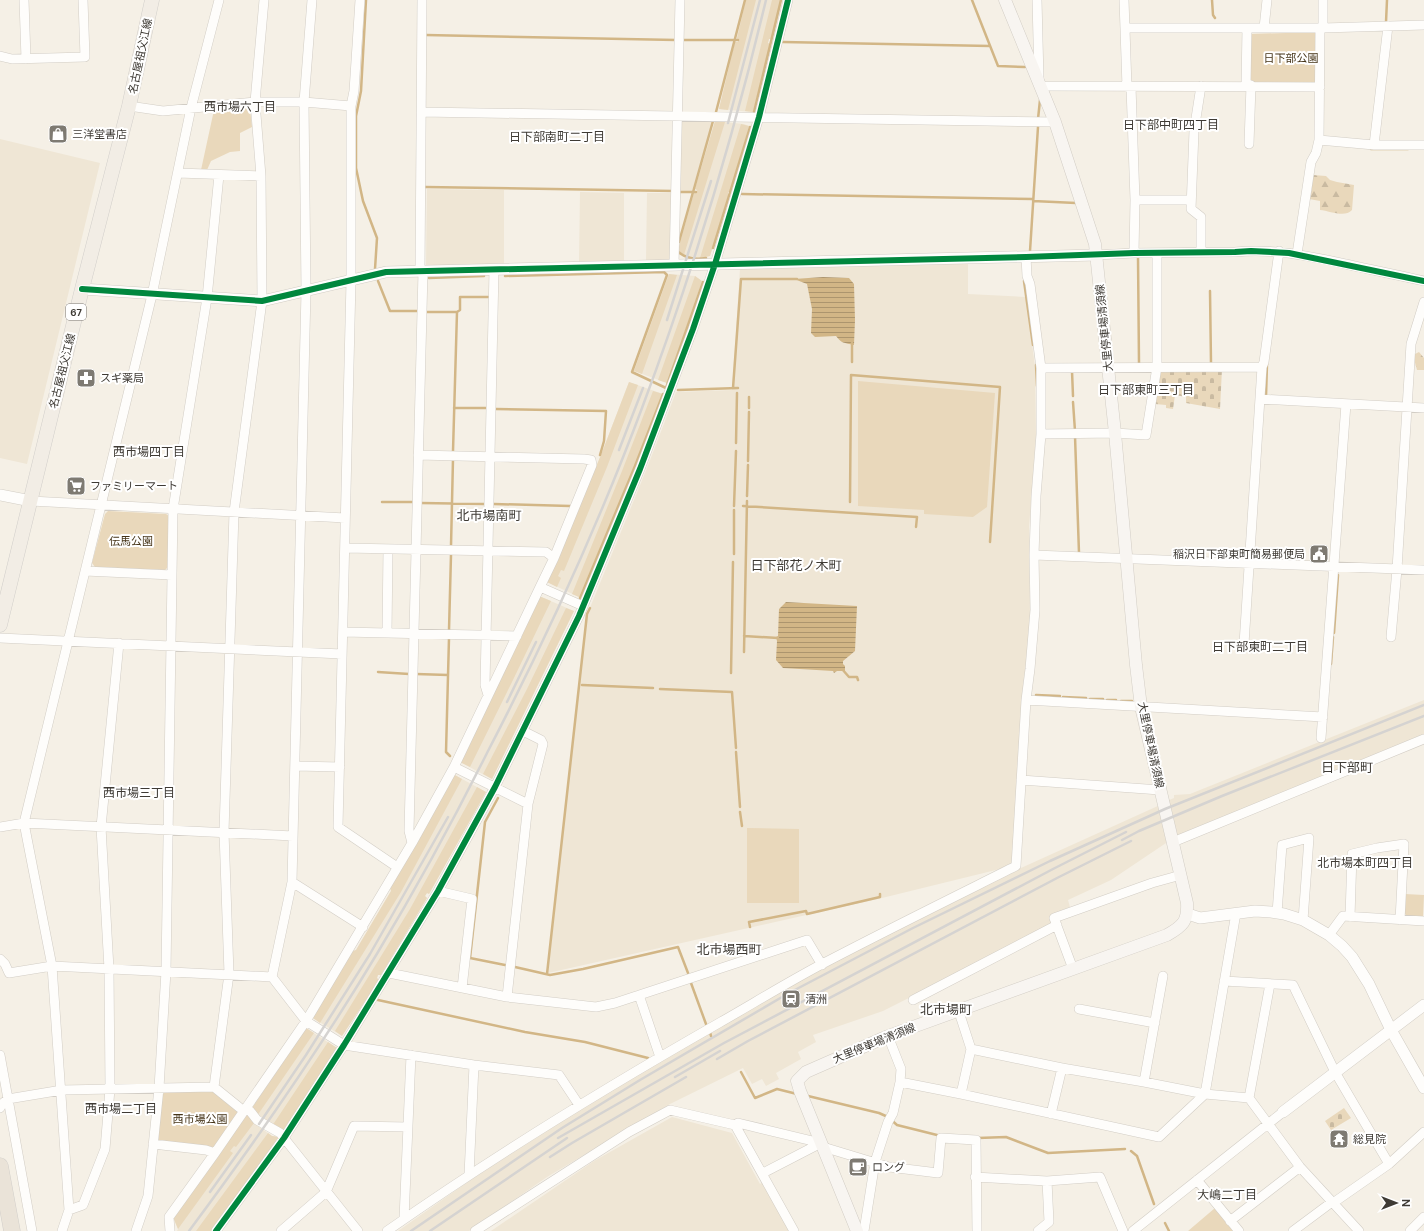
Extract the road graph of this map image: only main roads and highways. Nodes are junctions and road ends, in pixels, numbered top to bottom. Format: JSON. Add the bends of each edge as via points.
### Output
{"nodes":[{"id":1,"x":152,"y":0,"type":"edge"},
{"id":2,"x":1005,"y":0,"type":"edge"},
{"id":3,"x":0,"y":625,"type":"edge"},
{"id":4,"x":0,"y":1166,"type":"edge"},
{"id":5,"x":12,"y":1231,"type":"edge"},
{"id":6,"x":857,"y":1231,"type":"edge"}],
"edges":[{"from":1,"to":3,"type":"main road","name":"名古屋祖父江線","number":"67","via":[[129,106]]},
{"from":2,"to":6,"type":"main road","name":"大里停車場清須線","via":[[1055,122],[1095,244],[1141,707],[1188,914],[1177,930],[1167,935],[888,1036],[806,1072],[797,1081]]},
{"from":4,"to":5,"type":"highway"}]}
